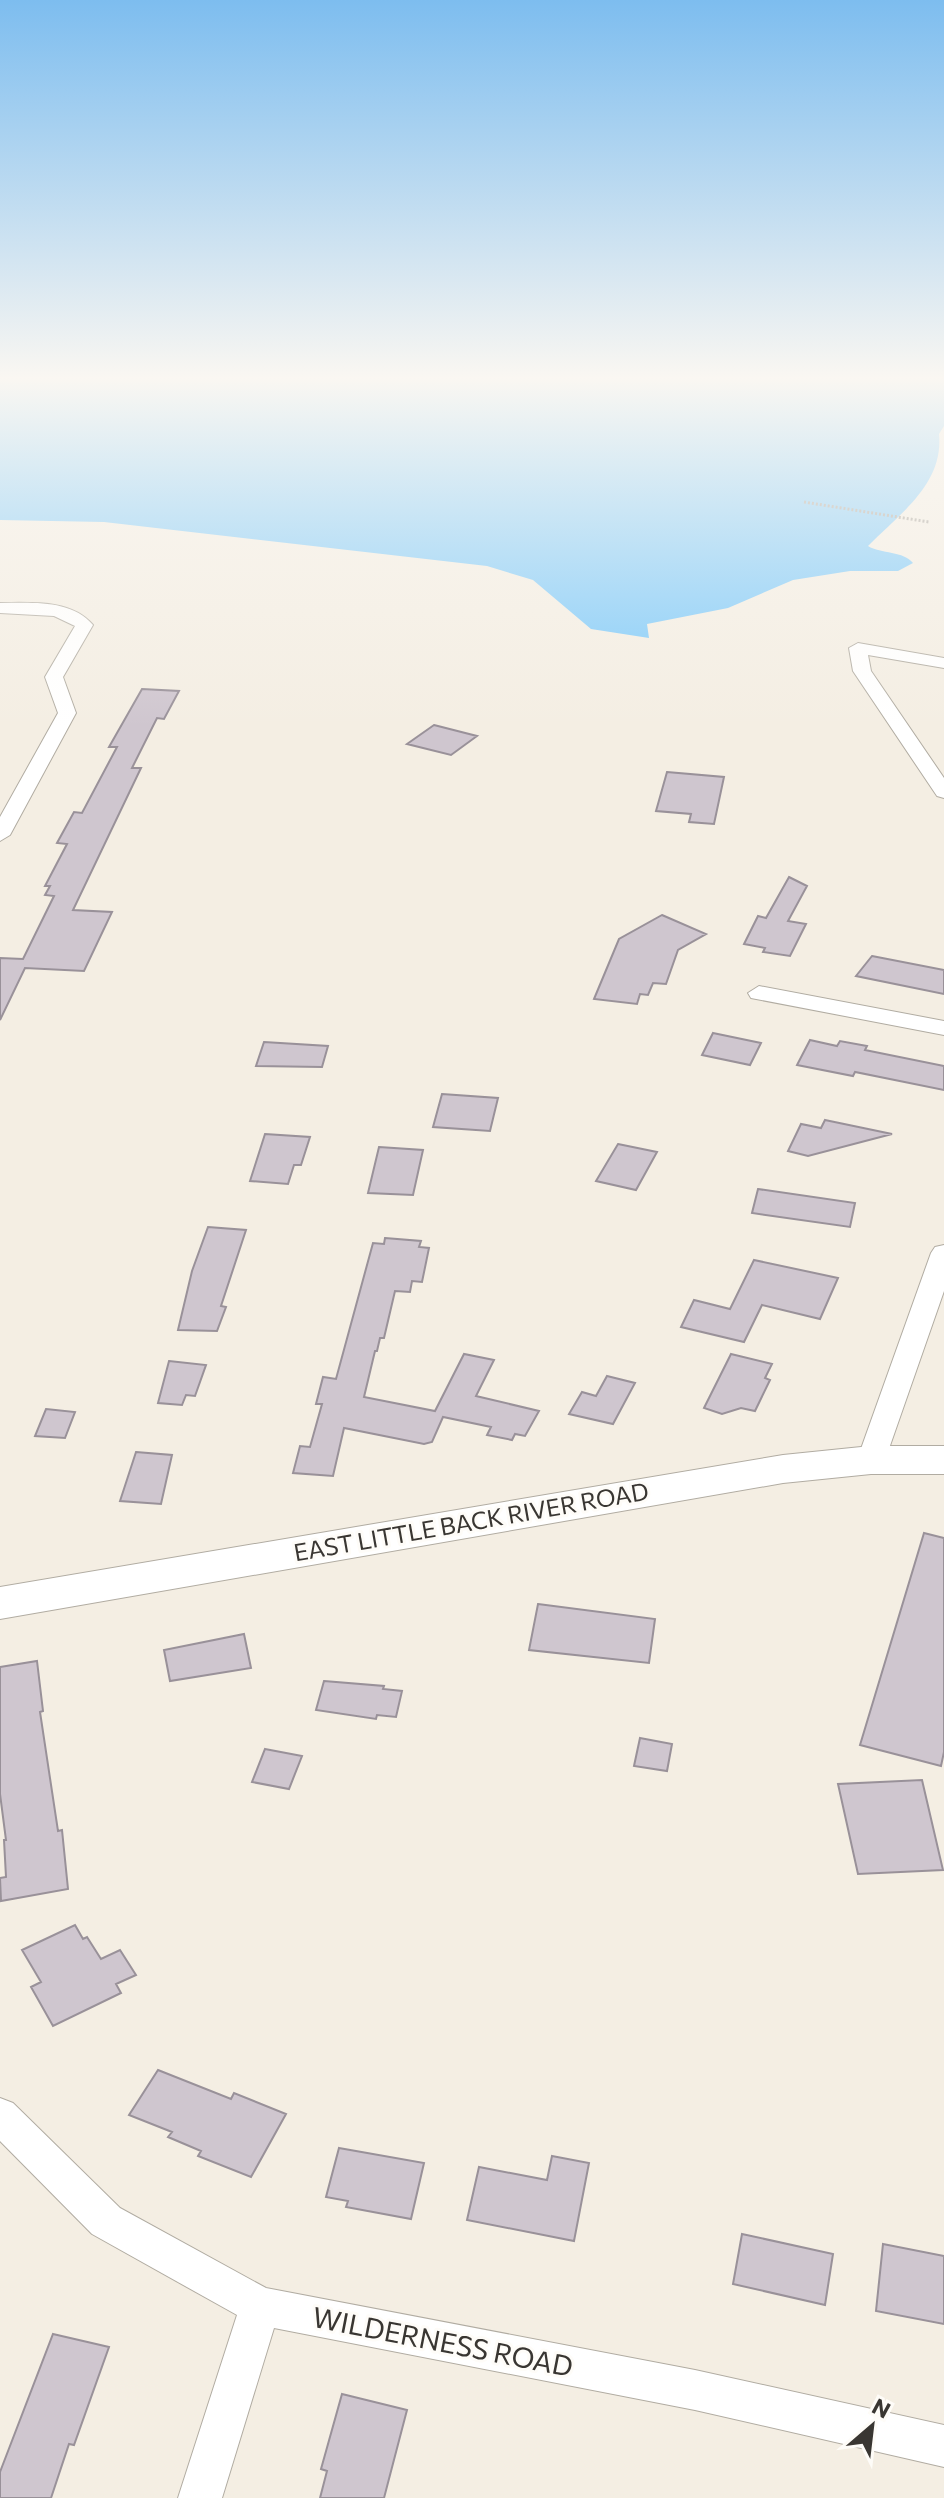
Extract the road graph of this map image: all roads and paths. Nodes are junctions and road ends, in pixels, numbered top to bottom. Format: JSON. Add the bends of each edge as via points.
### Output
{"nodes":[{"id":1,"x":804,"y":502,"type":"dead end"},
{"id":2,"x":929,"y":522,"type":"dead end"},
{"id":3,"x":0,"y":608,"type":"edge"},
{"id":4,"x":944,"y":663,"type":"edge"},
{"id":5,"x":944,"y":792,"type":"edge"},
{"id":6,"x":1,"y":831,"type":"edge"},
{"id":7,"x":759,"y":993,"type":"dead end"},
{"id":8,"x":944,"y":1028,"type":"edge"},
{"id":9,"x":944,"y":1253,"type":"edge"},
{"id":10,"x":871,"y":1460,"type":"junction"},
{"id":11,"x":944,"y":1460,"type":"edge"},
{"id":12,"x":0,"y":1603,"type":"edge"},
{"id":13,"x":0,"y":2115,"type":"edge"},
{"id":14,"x":260,"y":2306,"type":"junction"},
{"id":15,"x":944,"y":2446,"type":"edge"},
{"id":16,"x":200,"y":2498,"type":"edge"}],
"edges":[{"from":1,"to":2,"type":"path"},
{"from":3,"to":6,"type":"street","via":[[50,610],[75,616],[84,625],[54,677],[67,713]]},
{"from":4,"to":5,"type":"street","via":[[858,648],[862,671]]},
{"from":7,"to":8,"type":"street"},
{"from":9,"to":10,"type":"street"},
{"from":10,"to":11,"type":"street","name":"EAST LITTLE BACK RIVER ROAD"},
{"from":10,"to":12,"type":"street","name":"EAST LITTLE BACK RIVER ROAD","via":[[753,1474]]},
{"from":13,"to":14,"type":"street","name":"WILDERNESS ROAD","via":[[106,2221]]},
{"from":14,"to":15,"type":"street","name":"WILDERNESS ROAD","via":[[695,2390]]},
{"from":14,"to":16,"type":"street"}]}
